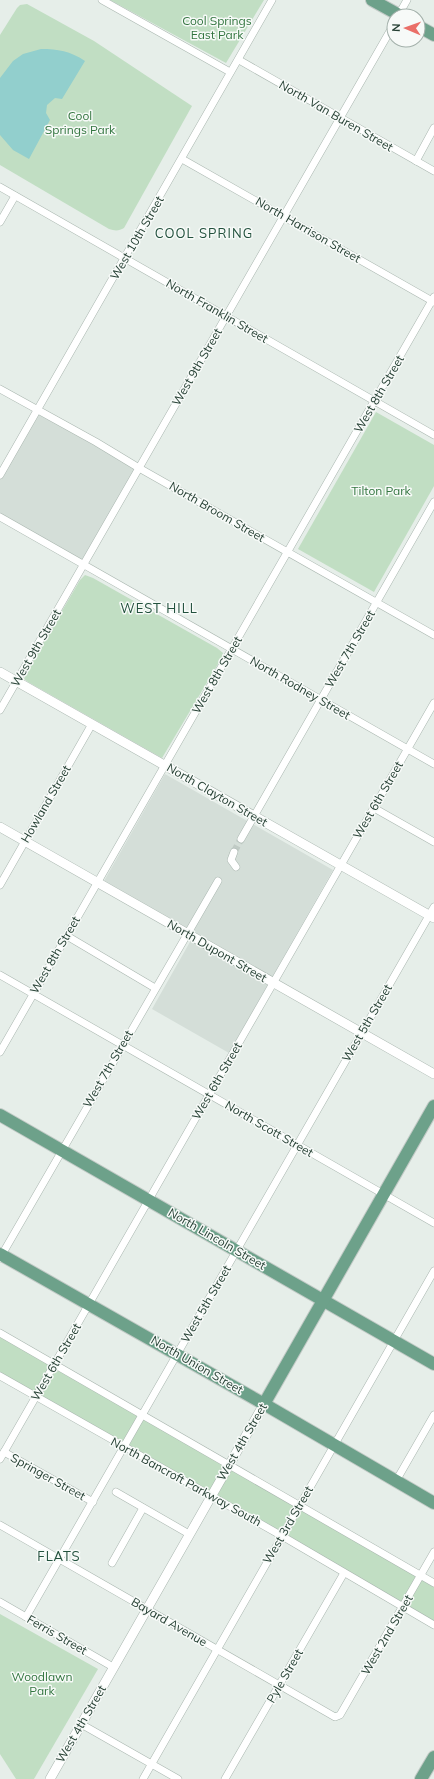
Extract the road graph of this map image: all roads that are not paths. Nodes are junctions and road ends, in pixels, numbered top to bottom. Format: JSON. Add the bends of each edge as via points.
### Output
{"nodes":[{"id":1,"x":102,"y":0,"type":"edge"},
{"id":2,"x":272,"y":0,"type":"edge"},
{"id":3,"x":372,"y":0,"type":"edge"},
{"id":4,"x":386,"y":10,"type":"edge"},
{"id":5,"x":386,"y":39,"type":"edge"},
{"id":6,"x":239,"y":60,"type":"junction"},
{"id":7,"x":230,"y":72,"type":"junction"},
{"id":8,"x":340,"y":118,"type":"junction"},
{"id":9,"x":434,"y":128,"type":"edge"},
{"id":10,"x":182,"y":159,"type":"junction"},
{"id":11,"x":416,"y":161,"type":"junction"},
{"id":12,"x":434,"y":171,"type":"edge"},
{"id":13,"x":0,"y":187,"type":"edge"},
{"id":14,"x":15,"y":196,"type":"junction"},
{"id":15,"x":283,"y":216,"type":"junction"},
{"id":16,"x":0,"y":222,"type":"edge"},
{"id":17,"x":125,"y":258,"type":"junction"},
{"id":18,"x":433,"y":300,"type":"edge"},
{"id":19,"x":226,"y":316,"type":"junction"},
{"id":20,"x":0,"y":389,"type":"edge"},
{"id":21,"x":374,"y":401,"type":"junction"},
{"id":22,"x":37,"y":410,"type":"junction"},
{"id":23,"x":434,"y":435,"type":"edge"},
{"id":24,"x":139,"y":468,"type":"junction"},
{"id":25,"x":0,"y":475,"type":"edge"},
{"id":26,"x":434,"y":502,"type":"edge"},
{"id":27,"x":0,"y":517,"type":"edge"},
{"id":28,"x":287,"y":552,"type":"junction"},
{"id":29,"x":83,"y":565,"type":"junction"},
{"id":30,"x":376,"y":603,"type":"junction"},
{"id":31,"x":434,"y":635,"type":"edge"},
{"id":32,"x":232,"y":649,"type":"junction"},
{"id":33,"x":0,"y":672,"type":"edge"},
{"id":34,"x":16,"y":681,"type":"junction"},
{"id":35,"x":321,"y":700,"type":"junction"},
{"id":36,"x":434,"y":703,"type":"edge"},
{"id":37,"x":0,"y":710,"type":"edge"},
{"id":38,"x":92,"y":724,"type":"junction"},
{"id":39,"x":407,"y":749,"type":"junction"},
{"id":40,"x":434,"y":764,"type":"edge"},
{"id":41,"x":165,"y":765,"type":"junction"},
{"id":42,"x":374,"y":808,"type":"junction"},
{"id":43,"x":254,"y":816,"type":"junction"},
{"id":44,"x":0,"y":827,"type":"edge"},
{"id":45,"x":241,"y":839,"type":"tunnel mouth"},
{"id":46,"x":25,"y":841,"type":"junction"},
{"id":47,"x":434,"y":842,"type":"edge"},
{"id":48,"x":234,"y":852,"type":"tunnel mouth"},
{"id":49,"x":341,"y":865,"type":"junction"},
{"id":50,"x":236,"y":867,"type":"dead end"},
{"id":51,"x":218,"y":881,"type":"dead end"},
{"id":52,"x":97,"y":883,"type":"junction"},
{"id":53,"x":0,"y":885,"type":"edge"},
{"id":54,"x":434,"y":907,"type":"edge"},
{"id":55,"x":432,"y":917,"type":"edge"},
{"id":56,"x":186,"y":933,"type":"junction"},
{"id":57,"x":67,"y":936,"type":"junction"},
{"id":58,"x":0,"y":975,"type":"edge"},
{"id":59,"x":273,"y":983,"type":"junction"},
{"id":60,"x":155,"y":988,"type":"junction"},
{"id":61,"x":33,"y":994,"type":"junction"},
{"id":62,"x":362,"y":1033,"type":"junction"},
{"id":63,"x":122,"y":1045,"type":"junction"},
{"id":64,"x":0,"y":1052,"type":"edge"},
{"id":65,"x":434,"y":1074,"type":"edge"},
{"id":66,"x":209,"y":1095,"type":"junction"},
{"id":67,"x":434,"y":1106,"type":"edge"},
{"id":68,"x":0,"y":1115,"type":"edge"},
{"id":69,"x":297,"y":1145,"type":"junction"},
{"id":70,"x":62,"y":1150,"type":"junction"},
{"id":71,"x":384,"y":1194,"type":"junction"},
{"id":72,"x":148,"y":1200,"type":"junction"},
{"id":73,"x":434,"y":1223,"type":"edge"},
{"id":74,"x":237,"y":1251,"type":"junction"},
{"id":75,"x":1,"y":1256,"type":"edge"},
{"id":76,"x":434,"y":1271,"type":"edge"},
{"id":77,"x":323,"y":1300,"type":"junction"},
{"id":78,"x":89,"y":1304,"type":"junction"},
{"id":79,"x":0,"y":1333,"type":"edge"},
{"id":80,"x":394,"y":1341,"type":"junction"},
{"id":81,"x":177,"y":1354,"type":"junction"},
{"id":82,"x":54,"y":1364,"type":"junction"},
{"id":83,"x":434,"y":1364,"type":"edge"},
{"id":84,"x":0,"y":1376,"type":"edge"},
{"id":85,"x":35,"y":1397,"type":"junction"},
{"id":86,"x":264,"y":1404,"type":"junction"},
{"id":87,"x":142,"y":1415,"type":"junction"},
{"id":88,"x":434,"y":1415,"type":"edge"},
{"id":89,"x":334,"y":1445,"type":"junction"},
{"id":90,"x":124,"y":1447,"type":"junction"},
{"id":91,"x":4,"y":1452,"type":"junction"},
{"id":92,"x":0,"y":1459,"type":"edge"},
{"id":93,"x":229,"y":1464,"type":"junction"},
{"id":94,"x":396,"y":1480,"type":"junction"},
{"id":95,"x":116,"y":1492,"type":"dead end"},
{"id":96,"x":211,"y":1496,"type":"junction"},
{"id":97,"x":92,"y":1502,"type":"junction"},
{"id":98,"x":434,"y":1503,"type":"edge"},
{"id":99,"x":300,"y":1506,"type":"junction"},
{"id":100,"x":143,"y":1508,"type":"junction"},
{"id":101,"x":0,"y":1525,"type":"edge"},
{"id":102,"x":189,"y":1534,"type":"junction"},
{"id":103,"x":282,"y":1536,"type":"junction"},
{"id":104,"x":434,"y":1552,"type":"edge"},
{"id":105,"x":60,"y":1559,"type":"junction"},
{"id":106,"x":112,"y":1563,"type":"dead end"},
{"id":107,"x":344,"y":1573,"type":"junction"},
{"id":108,"x":421,"y":1575,"type":"junction"},
{"id":109,"x":434,"y":1583,"type":"edge"},
{"id":110,"x":0,"y":1602,"type":"edge"},
{"id":111,"x":403,"y":1608,"type":"junction"},
{"id":112,"x":146,"y":1609,"type":"junction"},
{"id":113,"x":26,"y":1617,"type":"junction"},
{"id":114,"x":434,"y":1625,"type":"edge"},
{"id":115,"x":217,"y":1650,"type":"junction"},
{"id":116,"x":113,"y":1667,"type":"junction"},
{"id":117,"x":280,"y":1686,"type":"junction"},
{"id":118,"x":337,"y":1717,"type":"joint"},
{"id":119,"x":81,"y":1724,"type":"junction"},
{"id":120,"x":434,"y":1757,"type":"edge"},
{"id":121,"x":152,"y":1764,"type":"junction"},
{"id":122,"x":50,"y":1779,"type":"edge"},
{"id":123,"x":143,"y":1779,"type":"edge"},
{"id":124,"x":178,"y":1779,"type":"edge"},
{"id":125,"x":225,"y":1779,"type":"edge"},
{"id":126,"x":422,"y":1779,"type":"edge"}],
"edges":[{"from":1,"to":7,"type":"street"},
{"from":2,"to":6,"type":"street","name":"West 10th Street"},
{"from":3,"to":4,"type":"main road"},
{"from":5,"to":8,"type":"street","name":"West 9th Street"},
{"from":6,"to":7,"type":"street","name":"West 10th Street"},
{"from":6,"to":8,"type":"street","name":"North Van Buren Street"},
{"from":7,"to":10,"type":"street","name":"West 10th Street"},
{"from":8,"to":11,"type":"street","name":"North Van Buren Street"},
{"from":8,"to":15,"type":"street","name":"West 9th Street"},
{"from":9,"to":11,"type":"street"},
{"from":10,"to":15,"type":"street","name":"North Harrison Street"},
{"from":10,"to":17,"type":"street","name":"West 10th Street"},
{"from":11,"to":12,"type":"street","name":"North Van Buren Street"},
{"from":13,"to":14,"type":"street","name":"North Franklin Street"},
{"from":14,"to":16,"type":"street"},
{"from":14,"to":17,"type":"street","name":"North Franklin Street"},
{"from":15,"to":18,"type":"street","name":"North Harrison Street"},
{"from":15,"to":19,"type":"street","name":"West 9th Street"},
{"from":17,"to":19,"type":"street","name":"North Franklin Street"},
{"from":17,"to":22,"type":"street","name":"West 10th Street"},
{"from":18,"to":21,"type":"street","name":"West 8th Street"},
{"from":19,"to":21,"type":"street","name":"North Franklin Street"},
{"from":19,"to":24,"type":"street","name":"West 9th Street"},
{"from":20,"to":22,"type":"street","name":"North Broom Street"},
{"from":21,"to":23,"type":"street","name":"North Franklin Street"},
{"from":21,"to":28,"type":"street","name":"West 8th Street"},
{"from":22,"to":24,"type":"street","name":"North Broom Street"},
{"from":22,"to":25,"type":"street","name":"West 10th Street"},
{"from":24,"to":28,"type":"street","name":"North Broom Street"},
{"from":24,"to":29,"type":"street","name":"West 9th Street"},
{"from":26,"to":30,"type":"street","name":"West 7th Street"},
{"from":27,"to":29,"type":"street","name":"North Rodney Street"},
{"from":28,"to":30,"type":"street","name":"North Broom Street"},
{"from":28,"to":32,"type":"street","name":"West 8th Street"},
{"from":29,"to":32,"type":"street","name":"North Rodney Street"},
{"from":29,"to":34,"type":"street","name":"West 9th Street"},
{"from":30,"to":31,"type":"street","name":"North Broom Street"},
{"from":30,"to":35,"type":"street","name":"West 7th Street"},
{"from":32,"to":35,"type":"street","name":"North Rodney Street"},
{"from":32,"to":41,"type":"street","name":"West 8th Street"},
{"from":33,"to":34,"type":"street","name":"North Clayton Street"},
{"from":34,"to":37,"type":"street","name":"West 9th Street"},
{"from":34,"to":38,"type":"street","name":"North Clayton Street"},
{"from":35,"to":39,"type":"street","name":"North Rodney Street"},
{"from":35,"to":43,"type":"street","name":"West 7th Street"},
{"from":36,"to":39,"type":"street","name":"West 6th Street"},
{"from":38,"to":41,"type":"street","name":"North Clayton Street"},
{"from":38,"to":46,"type":"street","name":"Howland Street"},
{"from":39,"to":40,"type":"street","name":"North Rodney Street"},
{"from":39,"to":42,"type":"street","name":"West 6th Street"},
{"from":41,"to":43,"type":"street","name":"North Clayton Street"},
{"from":41,"to":52,"type":"street","name":"West 8th Street"},
{"from":42,"to":47,"type":"street"},
{"from":42,"to":49,"type":"street","name":"West 6th Street"},
{"from":43,"to":45,"type":"street","name":"West 7th Street"},
{"from":43,"to":49,"type":"street","name":"North Clayton Street"},
{"from":44,"to":46,"type":"street","name":"North Dupont Street"},
{"from":46,"to":52,"type":"street","name":"North Dupont Street"},
{"from":46,"to":53,"type":"street","name":"Howland Street"},
{"from":48,"to":50,"type":"street","via":[[231,860]]},
{"from":49,"to":55,"type":"street","name":"North Clayton Street"},
{"from":49,"to":59,"type":"street","name":"West 6th Street"},
{"from":51,"to":56,"type":"street","name":"West 7th Street"},
{"from":52,"to":56,"type":"street","name":"North Dupont Street"},
{"from":52,"to":57,"type":"street","name":"West 8th Street"},
{"from":54,"to":55,"type":"street","name":"West 5th Street"},
{"from":55,"to":62,"type":"street","name":"West 5th Street"},
{"from":56,"to":59,"type":"street","name":"North Dupont Street"},
{"from":56,"to":60,"type":"street","name":"West 7th Street"},
{"from":57,"to":60,"type":"street"},
{"from":57,"to":61,"type":"street","name":"West 8th Street"},
{"from":58,"to":61,"type":"street","name":"North Scott Street"},
{"from":59,"to":62,"type":"street","name":"North Dupont Street"},
{"from":59,"to":66,"type":"street","name":"West 6th Street"},
{"from":60,"to":63,"type":"street","name":"West 7th Street"},
{"from":61,"to":63,"type":"street","name":"North Scott Street"},
{"from":61,"to":64,"type":"street","name":"West 8th Street"},
{"from":62,"to":65,"type":"street","name":"North Dupont Street"},
{"from":62,"to":69,"type":"street","name":"West 5th Street"},
{"from":63,"to":66,"type":"street","name":"North Scott Street"},
{"from":63,"to":70,"type":"street","name":"West 7th Street"},
{"from":66,"to":69,"type":"street","name":"North Scott Street"},
{"from":66,"to":72,"type":"street","name":"West 6th Street"},
{"from":67,"to":71,"type":"main road","name":"West 4th Street"},
{"from":68,"to":70,"type":"main road","name":"North Lincoln Street"},
{"from":69,"to":71,"type":"street","name":"North Scott Street"},
{"from":69,"to":74,"type":"street","name":"West 5th Street"},
{"from":70,"to":72,"type":"main road","name":"North Lincoln Street"},
{"from":70,"to":75,"type":"street","name":"West 7th Street"},
{"from":71,"to":73,"type":"street","name":"North Scott Street"},
{"from":71,"to":77,"type":"main road","name":"West 4th Street"},
{"from":72,"to":74,"type":"main road","name":"North Lincoln Street"},
{"from":72,"to":78,"type":"street","name":"West 6th Street"},
{"from":74,"to":77,"type":"main road","name":"North Lincoln Street"},
{"from":74,"to":81,"type":"street","name":"West 5th Street"},
{"from":75,"to":78,"type":"main road","name":"North Union Street"},
{"from":76,"to":80,"type":"street","name":"West 3rd Street"},
{"from":77,"to":80,"type":"main road","name":"North Lincoln Street"},
{"from":77,"to":86,"type":"main road","name":"West 4th Street"},
{"from":78,"to":81,"type":"main road","name":"North Union Street"},
{"from":78,"to":82,"type":"street","name":"West 6th Street"},
{"from":79,"to":82,"type":"street"},
{"from":80,"to":83,"type":"main road","name":"North Lincoln Street"},
{"from":80,"to":89,"type":"street","name":"West 3rd Street"},
{"from":81,"to":86,"type":"main road","name":"North Union Street"},
{"from":81,"to":87,"type":"street","name":"West 5th Street"},
{"from":82,"to":85,"type":"street","name":"West 6th Street"},
{"from":82,"to":87,"type":"street"},
{"from":84,"to":85,"type":"street","name":"North Bancroft Parkway South"},
{"from":85,"to":90,"type":"street","name":"North Bancroft Parkway South"},
{"from":85,"to":91,"type":"street","name":"West 6th Street"},
{"from":86,"to":89,"type":"main road","name":"North Union Street"},
{"from":86,"to":93,"type":"street","name":"West 4th Street"},
{"from":87,"to":90,"type":"street","name":"West 5th Street"},
{"from":87,"to":93,"type":"street"},
{"from":88,"to":94,"type":"street"},
{"from":89,"to":94,"type":"main road","name":"North Union Street"},
{"from":89,"to":99,"type":"street","name":"West 3rd Street"},
{"from":90,"to":96,"type":"street","name":"North Bancroft Parkway South"},
{"from":90,"to":97,"type":"street","name":"West 5th Street"},
{"from":91,"to":92,"type":"street","name":"West 6th Street"},
{"from":91,"to":97,"type":"street","name":"Springer Street"},
{"from":93,"to":96,"type":"street","name":"West 4th Street"},
{"from":93,"to":99,"type":"street"},
{"from":94,"to":98,"type":"main road","name":"North Union Street"},
{"from":95,"to":100,"type":"street"},
{"from":96,"to":102,"type":"street","name":"West 4th Street"},
{"from":96,"to":103,"type":"street","name":"North Bancroft Parkway South"},
{"from":97,"to":105,"type":"street","name":"West 5th Street"},
{"from":99,"to":103,"type":"street","name":"West 3rd Street"},
{"from":99,"to":108,"type":"street"},
{"from":100,"to":102,"type":"street"},
{"from":100,"to":106,"type":"street"},
{"from":101,"to":105,"type":"street","name":"Bayard Avenue"},
{"from":102,"to":112,"type":"street","name":"West 4th Street"},
{"from":103,"to":107,"type":"street","name":"North Bancroft Parkway South"},
{"from":103,"to":115,"type":"street","name":"West 3rd Street"},
{"from":104,"to":108,"type":"street","name":"West 2nd Street"},
{"from":105,"to":112,"type":"street","name":"Bayard Avenue"},
{"from":105,"to":113,"type":"street","name":"West 5th Street"},
{"from":107,"to":111,"type":"street","name":"North Bancroft Parkway South"},
{"from":107,"to":117,"type":"street","name":"Pyle Street"},
{"from":108,"to":109,"type":"street"},
{"from":108,"to":111,"type":"street","name":"West 2nd Street"},
{"from":110,"to":113,"type":"street","name":"Ferris Street"},
{"from":111,"to":114,"type":"street","name":"North Bancroft Parkway South"},
{"from":111,"to":118,"type":"street","name":"West 2nd Street"},
{"from":112,"to":115,"type":"street","name":"Bayard Avenue"},
{"from":112,"to":116,"type":"street","name":"West 4th Street"},
{"from":113,"to":116,"type":"street","name":"Ferris Street"},
{"from":115,"to":117,"type":"street","name":"Bayard Avenue"},
{"from":115,"to":121,"type":"street","name":"West 3rd Street"},
{"from":116,"to":119,"type":"street","name":"West 4th Street"},
{"from":117,"to":118,"type":"street","name":"Bayard Avenue"},
{"from":117,"to":125,"type":"street","name":"Pyle Street"},
{"from":119,"to":121,"type":"street"},
{"from":119,"to":122,"type":"street","name":"West 4th Street"},
{"from":120,"to":126,"type":"main road"},
{"from":121,"to":123,"type":"street","name":"West 3rd Street"},
{"from":121,"to":124,"type":"street"}]}
